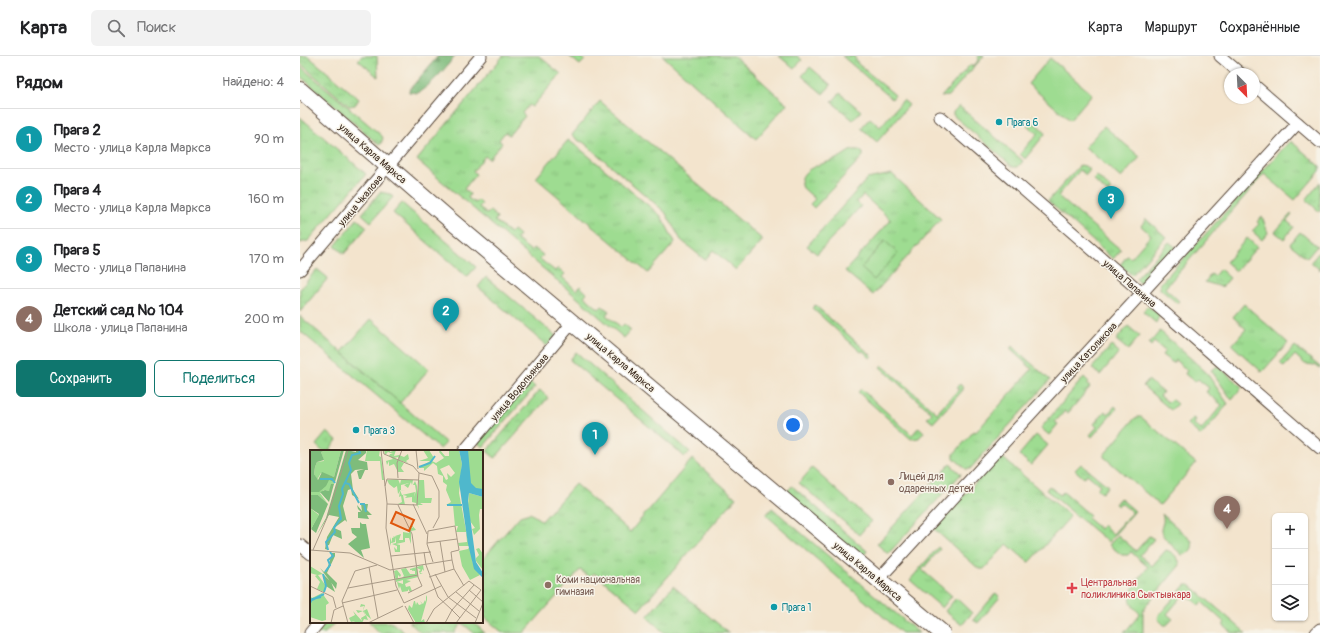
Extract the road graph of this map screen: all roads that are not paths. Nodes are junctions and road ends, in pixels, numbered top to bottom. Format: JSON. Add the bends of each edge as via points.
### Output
{"nodes":[{"id":1,"x":482,"y":56,"type":"edge"},
{"id":2,"x":1220,"y":56,"type":"edge"},
{"id":3,"x":1234,"y":68,"type":"edge"},
{"id":4,"x":300,"y":90,"type":"edge"},
{"id":5,"x":1260,"y":90,"type":"edge"},
{"id":6,"x":940,"y":117,"type":"dead end"},
{"id":7,"x":1298,"y":123,"type":"junction"},
{"id":8,"x":1320,"y":142,"type":"edge"},
{"id":9,"x":388,"y":166,"type":"junction"},
{"id":10,"x":300,"y":270,"type":"edge"},
{"id":11,"x":1142,"y":293,"type":"junction"},
{"id":12,"x":573,"y":322,"type":"junction"},
{"id":13,"x":1320,"y":448,"type":"edge"},
{"id":14,"x":465,"y":450,"type":"edge"},
{"id":15,"x":300,"y":545,"type":"edge"},
{"id":16,"x":310,"y":553,"type":"edge"},
{"id":17,"x":878,"y":580,"type":"junction"},
{"id":18,"x":318,"y":623,"type":"edge"},
{"id":19,"x":1320,"y":629,"type":"edge"},
{"id":20,"x":310,"y":633,"type":"edge"},
{"id":21,"x":942,"y":633,"type":"edge"},
{"id":22,"x":1316,"y":633,"type":"edge"}],
"edges":[{"from":1,"to":9,"type":"street","name":"улица Чкалова"},
{"from":2,"to":3,"type":"street"},
{"from":4,"to":9,"type":"street","name":"улица Карла Маркса"},
{"from":5,"to":7,"type":"street"},
{"from":6,"to":11,"type":"street","name":"улица Папанина"},
{"from":7,"to":8,"type":"street"},
{"from":7,"to":11,"type":"street","name":"улица Католикова"},
{"from":9,"to":10,"type":"street","name":"улица Чкалова"},
{"from":9,"to":12,"type":"street","name":"улица Карла Маркса"},
{"from":11,"to":13,"type":"street","name":"улица Папанина"},
{"from":11,"to":17,"type":"street","name":"улица Католикова"},
{"from":12,"to":14,"type":"street","name":"улица Водопьянова"},
{"from":12,"to":17,"type":"street","name":"улица Карла Маркса"},
{"from":15,"to":16,"type":"street"},
{"from":17,"to":21,"type":"street","name":"улица Карла Маркса"},
{"from":18,"to":20,"type":"street"},
{"from":19,"to":22,"type":"street"}]}
